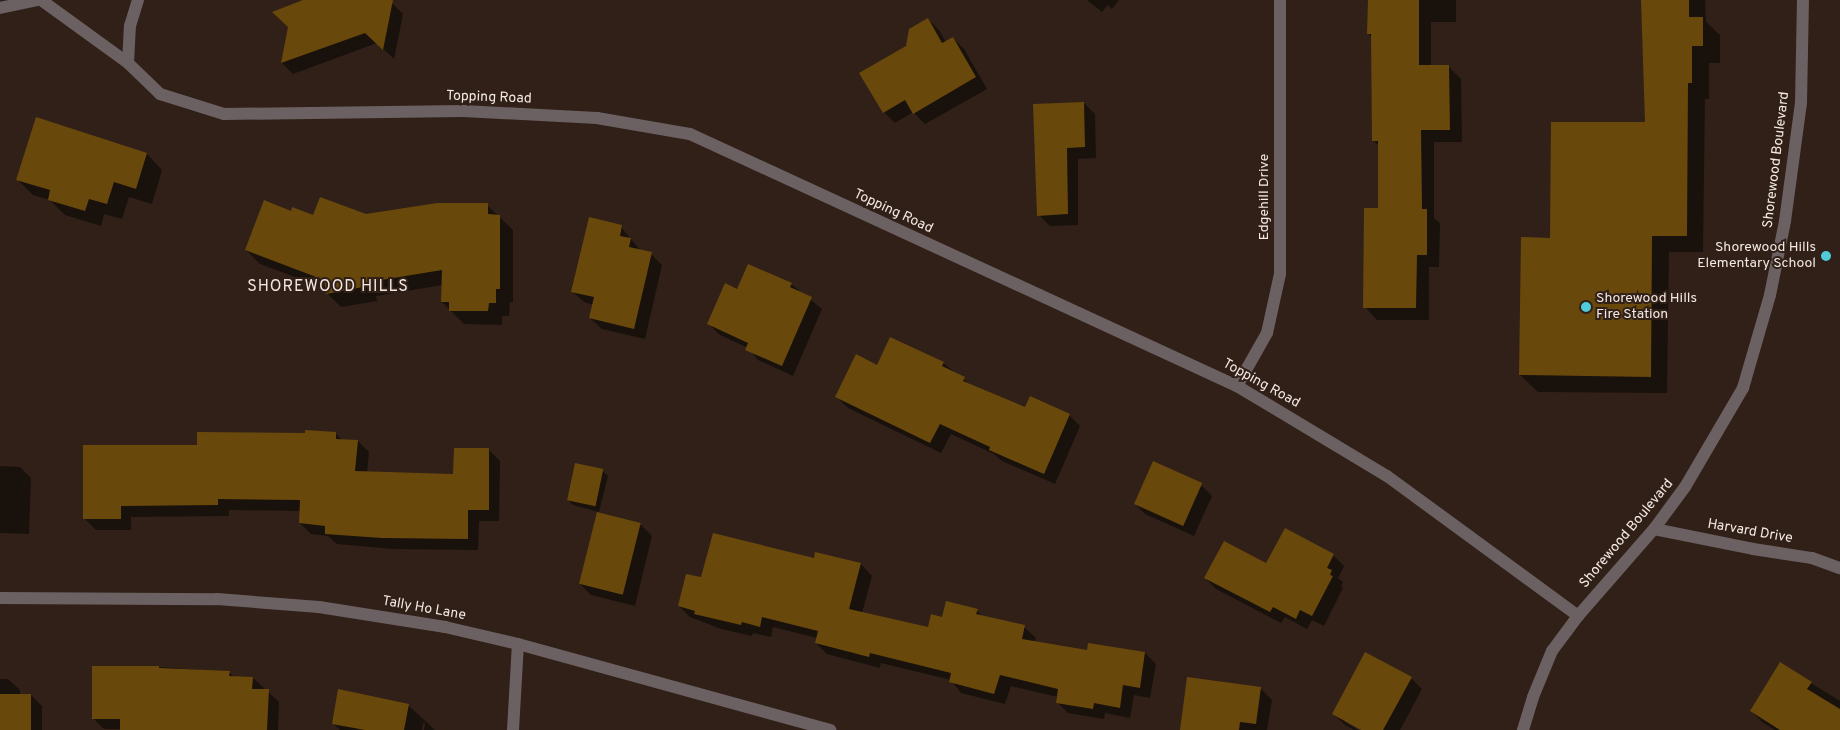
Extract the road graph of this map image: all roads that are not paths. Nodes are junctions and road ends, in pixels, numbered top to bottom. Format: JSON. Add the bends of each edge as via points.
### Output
{"nodes":[{"id":1,"x":38,"y":0,"type":"edge"},
{"id":2,"x":42,"y":0,"type":"edge"},
{"id":3,"x":138,"y":0,"type":"edge"},
{"id":4,"x":1280,"y":0,"type":"edge"},
{"id":5,"x":1803,"y":0,"type":"edge"},
{"id":6,"x":0,"y":8,"type":"edge"},
{"id":7,"x":128,"y":63,"type":"junction"},
{"id":8,"x":1237,"y":386,"type":"junction"},
{"id":9,"x":1654,"y":529,"type":"junction"},
{"id":10,"x":1840,"y":568,"type":"edge"},
{"id":11,"x":0,"y":598,"type":"edge"},
{"id":12,"x":1578,"y":616,"type":"junction"},
{"id":13,"x":518,"y":644,"type":"junction"},
{"id":14,"x":513,"y":730,"type":"edge"},
{"id":15,"x":830,"y":730,"type":"edge"},
{"id":16,"x":1523,"y":730,"type":"edge"}],
"edges":[{"from":1,"to":6,"type":"street"},
{"from":2,"to":7,"type":"street","name":"Topping Road"},
{"from":3,"to":7,"type":"street","via":[[130,26]]},
{"from":4,"to":8,"type":"street","name":"Edgehill Drive","via":[[1280,274],[1266,333]]},
{"from":5,"to":9,"type":"street","name":"Shorewood Boulevard","via":[[1800,114],[1785,221],[1770,296],[1743,388],[1696,470]]},
{"from":7,"to":8,"type":"street","name":"Topping Road","via":[[160,94],[224,114],[464,110],[597,118],[690,134]]},
{"from":8,"to":12,"type":"street","name":"Topping Road","via":[[1387,476]]},
{"from":9,"to":10,"type":"street","name":"Harvard Drive","via":[[1812,558]]},
{"from":9,"to":12,"type":"street","name":"Shorewood Boulevard"},
{"from":11,"to":13,"type":"street","name":"Tally Ho Lane","via":[[217,599],[319,607],[444,627]]},
{"from":12,"to":16,"type":"street","name":"Shorewood Boulevard","via":[[1552,651]]},
{"from":13,"to":14,"type":"street"},
{"from":13,"to":15,"type":"street","name":"Tally Ho Lane"}]}
